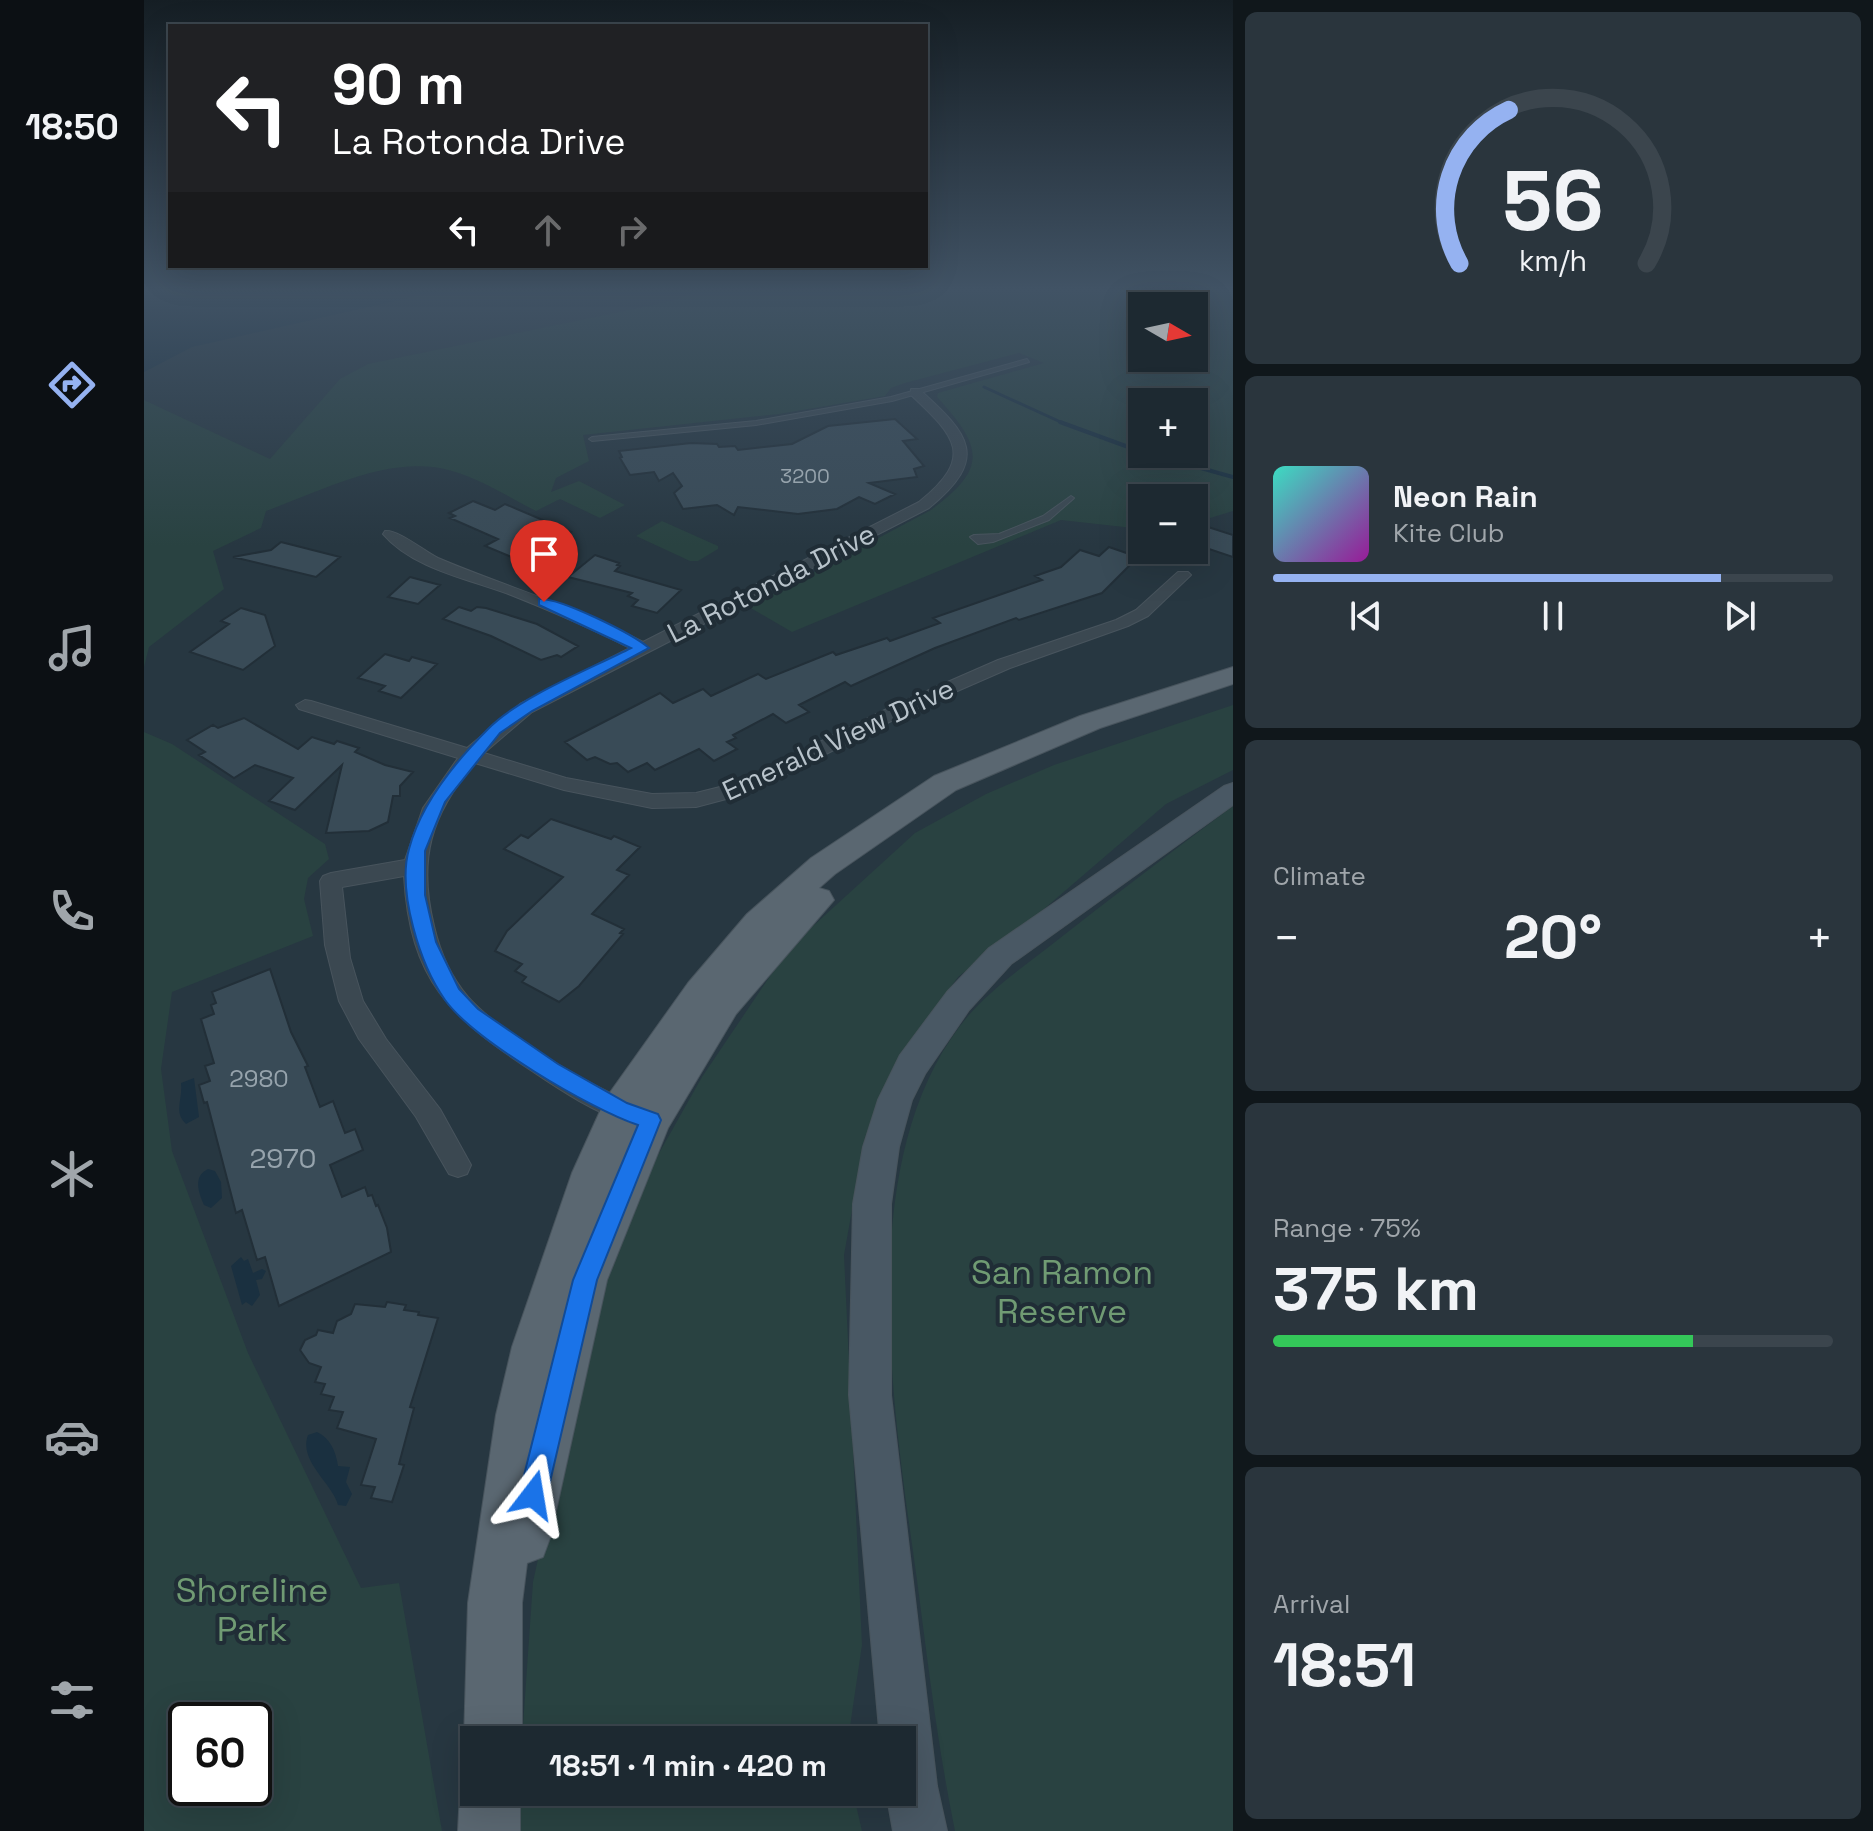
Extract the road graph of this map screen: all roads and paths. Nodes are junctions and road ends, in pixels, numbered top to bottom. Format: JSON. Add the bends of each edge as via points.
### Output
{"nodes":[{"id":1,"x":978,"y":374,"type":"edge"},
{"id":2,"x":915,"y":392,"type":"junction"},
{"id":3,"x":592,"y":439,"type":"dead end"},
{"id":4,"x":1071,"y":498,"type":"dead end"},
{"id":5,"x":390,"y":534,"type":"dead end"},
{"id":6,"x":1001,"y":536,"type":"dead end"},
{"id":7,"x":1183,"y":575,"type":"dead end"},
{"id":8,"x":642,"y":648,"type":"junction"},
{"id":9,"x":1233,"y":675,"type":"edge"},
{"id":10,"x":1233,"y":693,"type":"edge"},
{"id":11,"x":305,"y":705,"type":"dead end"},
{"id":12,"x":472,"y":756,"type":"junction"},
{"id":13,"x":1233,"y":792,"type":"edge"},
{"id":14,"x":416,"y":866,"type":"junction"},
{"id":15,"x":635,"y":1115,"type":"junction"},
{"id":16,"x":458,"y":1165,"type":"dead end"},
{"id":17,"x":495,"y":1726,"type":"edge"},
{"id":18,"x":490,"y":1806,"type":"edge"},
{"id":19,"x":489,"y":1831,"type":"edge"},
{"id":20,"x":920,"y":1831,"type":"edge"}],
"edges":[{"from":1,"to":2,"type":"lane"},
{"from":2,"to":3,"type":"lane","via":[[756,423]]},
{"from":2,"to":8,"type":"street","name":"La Rotonda Drive","via":[[952,428],[961,447],[956,476],[940,494]]},
{"from":4,"to":6,"type":"lane","via":[[1046,518]]},
{"from":5,"to":8,"type":"street","via":[[440,563],[573,613]]},
{"from":7,"to":12,"type":"street","name":"Emerald View Drive","via":[[1142,613],[1122,623],[1004,664],[720,796],[676,802],[621,797]]},
{"from":8,"to":12,"type":"street","name":"La Rotonda Drive","via":[[526,708],[495,730]]},
{"from":9,"to":15,"type":"main road","via":[[1090,722],[945,783],[823,866],[759,923],[701,993]]},
{"from":10,"to":15,"type":"main road","via":[[962,796],[841,876],[782,935]]},
{"from":11,"to":12,"type":"street","name":"Emerald View Drive"},
{"from":12,"to":14,"type":"street","name":"La Rotonda Drive","via":[[437,800],[416,851]]},
{"from":13,"to":20,"type":"street","via":[[1000,956],[958,1001],[912,1065],[895,1100],[872,1204],[870,1395]]},
{"from":14,"to":15,"type":"street","name":"La Rotonda Drive","via":[[426,942],[452,994],[492,1032]]},
{"from":14,"to":16,"type":"street","via":[[331,881],[336,941],[345,986],[365,1030],[422,1104]]},
{"from":15,"to":17,"type":"main road","via":[[585,1280],[526,1525]]},
{"from":18,"to":19,"type":"main road"}]}
